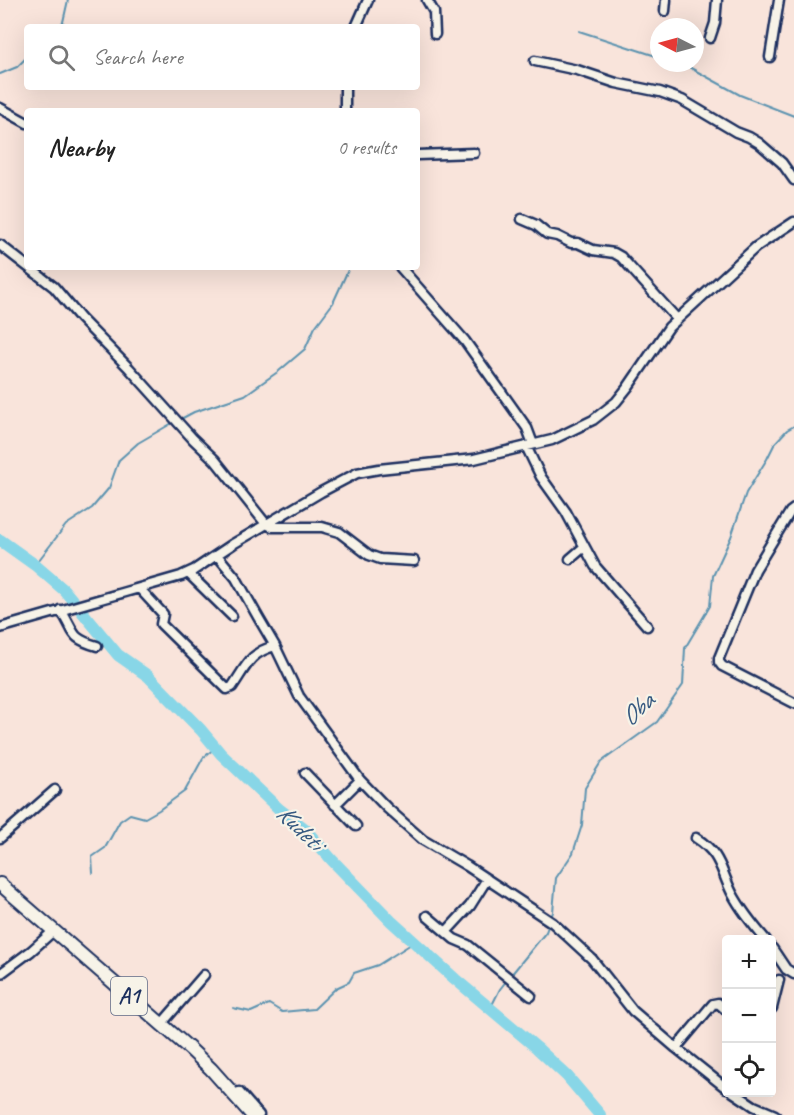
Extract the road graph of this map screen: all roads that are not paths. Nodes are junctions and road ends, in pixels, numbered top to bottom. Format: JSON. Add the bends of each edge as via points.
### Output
{"nodes":[{"id":1,"x":368,"y":0,"type":"edge"},
{"id":2,"x":427,"y":0,"type":"edge"},
{"id":3,"x":666,"y":0,"type":"edge"},
{"id":4,"x":717,"y":0,"type":"edge"},
{"id":5,"x":779,"y":0,"type":"edge"},
{"id":6,"x":665,"y":11,"type":"dead end"},
{"id":7,"x":357,"y":24,"type":"edge"},
{"id":8,"x":435,"y":34,"type":"dead end"},
{"id":9,"x":710,"y":38,"type":"dead end"},
{"id":10,"x":770,"y":57,"type":"dead end"},
{"id":11,"x":535,"y":61,"type":"dead end"},
{"id":12,"x":345,"y":90,"type":"edge"},
{"id":13,"x":0,"y":108,"type":"edge"},
{"id":14,"x":345,"y":108,"type":"edge"},
{"id":15,"x":24,"y":121,"type":"edge"},
{"id":16,"x":474,"y":153,"type":"dead end"},
{"id":17,"x":420,"y":155,"type":"edge"},
{"id":18,"x":794,"y":180,"type":"edge"},
{"id":19,"x":522,"y":219,"type":"dead end"},
{"id":20,"x":794,"y":222,"type":"edge"},
{"id":21,"x":0,"y":245,"type":"edge"},
{"id":22,"x":24,"y":263,"type":"edge"},
{"id":23,"x":33,"y":270,"type":"edge"},
{"id":24,"x":403,"y":270,"type":"edge"},
{"id":25,"x":677,"y":319,"type":"junction"},
{"id":26,"x":529,"y":445,"type":"junction"},
{"id":27,"x":794,"y":509,"type":"edge"},
{"id":28,"x":266,"y":524,"type":"junction"},
{"id":29,"x":584,"y":547,"type":"junction"},
{"id":30,"x":217,"y":555,"type":"junction"},
{"id":31,"x":570,"y":559,"type":"dead end"},
{"id":32,"x":414,"y":561,"type":"dead end"},
{"id":33,"x":188,"y":573,"type":"junction"},
{"id":34,"x":140,"y":589,"type":"junction"},
{"id":35,"x":61,"y":609,"type":"junction"},
{"id":36,"x":232,"y":616,"type":"dead end"},
{"id":37,"x":647,"y":626,"type":"dead end"},
{"id":38,"x":0,"y":628,"type":"edge"},
{"id":39,"x":97,"y":646,"type":"dead end"},
{"id":40,"x":275,"y":646,"type":"junction"},
{"id":41,"x":794,"y":703,"type":"edge"},
{"id":42,"x":305,"y":773,"type":"dead end"},
{"id":43,"x":360,"y":780,"type":"junction"},
{"id":44,"x":55,"y":790,"type":"dead end"},
{"id":45,"x":335,"y":805,"type":"junction"},
{"id":46,"x":356,"y":826,"type":"dead end"},
{"id":47,"x":0,"y":838,"type":"edge"},
{"id":48,"x":696,"y":838,"type":"dead end"},
{"id":49,"x":0,"y":877,"type":"edge"},
{"id":50,"x":487,"y":879,"type":"junction"},
{"id":51,"x":0,"y":884,"type":"edge"},
{"id":52,"x":0,"y":890,"type":"edge"},
{"id":53,"x":426,"y":916,"type":"dead end"},
{"id":54,"x":446,"y":932,"type":"junction"},
{"id":55,"x":50,"y":934,"type":"junction"},
{"id":56,"x":762,"y":935,"type":"edge"},
{"id":57,"x":776,"y":955,"type":"edge"},
{"id":58,"x":0,"y":974,"type":"edge"},
{"id":59,"x":794,"y":974,"type":"edge"},
{"id":60,"x":204,"y":975,"type":"dead end"},
{"id":61,"x":778,"y":980,"type":"dead end"},
{"id":62,"x":776,"y":989,"type":"edge"},
{"id":63,"x":531,"y":996,"type":"dead end"},
{"id":64,"x":722,"y":1006,"type":"edge"},
{"id":65,"x":164,"y":1021,"type":"junction"},
{"id":66,"x":676,"y":1048,"type":"junction"},
{"id":67,"x":722,"y":1085,"type":"edge"},
{"id":68,"x":742,"y":1097,"type":"edge"},
{"id":69,"x":242,"y":1115,"type":"edge"},
{"id":70,"x":252,"y":1115,"type":"edge"},
{"id":71,"x":259,"y":1115,"type":"edge"},
{"id":72,"x":776,"y":1115,"type":"edge"}],
"edges":[{"from":1,"to":7,"type":"street"},
{"from":2,"to":8,"type":"street","via":[[434,12]]},
{"from":3,"to":6,"type":"street"},
{"from":4,"to":9,"type":"street"},
{"from":5,"to":10,"type":"street"},
{"from":11,"to":18,"type":"street","via":[[682,100],[759,143]]},
{"from":12,"to":14,"type":"street"},
{"from":13,"to":15,"type":"street"},
{"from":16,"to":17,"type":"street"},
{"from":19,"to":25,"type":"street","via":[[547,234],[621,257]]},
{"from":20,"to":25,"type":"street","via":[[756,247]]},
{"from":21,"to":22,"type":"street"},
{"from":23,"to":28,"type":"street","via":[[54,286],[215,460]]},
{"from":24,"to":26,"type":"street","via":[[465,341],[527,428]]},
{"from":25,"to":26,"type":"street","via":[[616,402],[565,435]]},
{"from":26,"to":28,"type":"street","via":[[474,459],[357,473]]},
{"from":26,"to":29,"type":"street","via":[[541,477]]},
{"from":27,"to":41,"type":"street","via":[[754,570],[719,662]]},
{"from":28,"to":30,"type":"street"},
{"from":28,"to":32,"type":"street","via":[[322,527],[345,536],[369,555]]},
{"from":29,"to":31,"type":"street"},
{"from":29,"to":37,"type":"street","via":[[606,580]]},
{"from":30,"to":33,"type":"street"},
{"from":30,"to":40,"type":"street","via":[[236,578]]},
{"from":33,"to":34,"type":"street"},
{"from":33,"to":36,"type":"street"},
{"from":34,"to":35,"type":"street"},
{"from":34,"to":40,"type":"street","via":[[162,612],[161,624],[227,689],[255,654]]},
{"from":35,"to":38,"type":"street"},
{"from":35,"to":39,"type":"street","via":[[79,641]]},
{"from":40,"to":43,"type":"street","via":[[299,696]]},
{"from":42,"to":45,"type":"street"},
{"from":43,"to":45,"type":"street"},
{"from":43,"to":50,"type":"street","via":[[415,834]]},
{"from":44,"to":47,"type":"street"},
{"from":45,"to":46,"type":"street"},
{"from":48,"to":56,"type":"street","via":[[711,848],[732,894]]},
{"from":49,"to":65,"type":"street"},
{"from":50,"to":54,"type":"street","via":[[470,906]]},
{"from":50,"to":66,"type":"street","via":[[553,923],[592,959],[633,1011]]},
{"from":51,"to":70,"type":"highway","number":"A1","via":[[190,1049]]},
{"from":52,"to":55,"type":"highway","number":"A1"},
{"from":53,"to":54,"type":"street"},
{"from":54,"to":63,"type":"street"},
{"from":55,"to":58,"type":"street"},
{"from":55,"to":69,"type":"highway","number":"A1","via":[[186,1054]]},
{"from":57,"to":59,"type":"street"},
{"from":60,"to":65,"type":"street"},
{"from":61,"to":62,"type":"street"},
{"from":64,"to":66,"type":"street","via":[[713,1004]]},
{"from":65,"to":71,"type":"street","via":[[214,1066]]},
{"from":66,"to":67,"type":"street"},
{"from":68,"to":72,"type":"street"}]}
